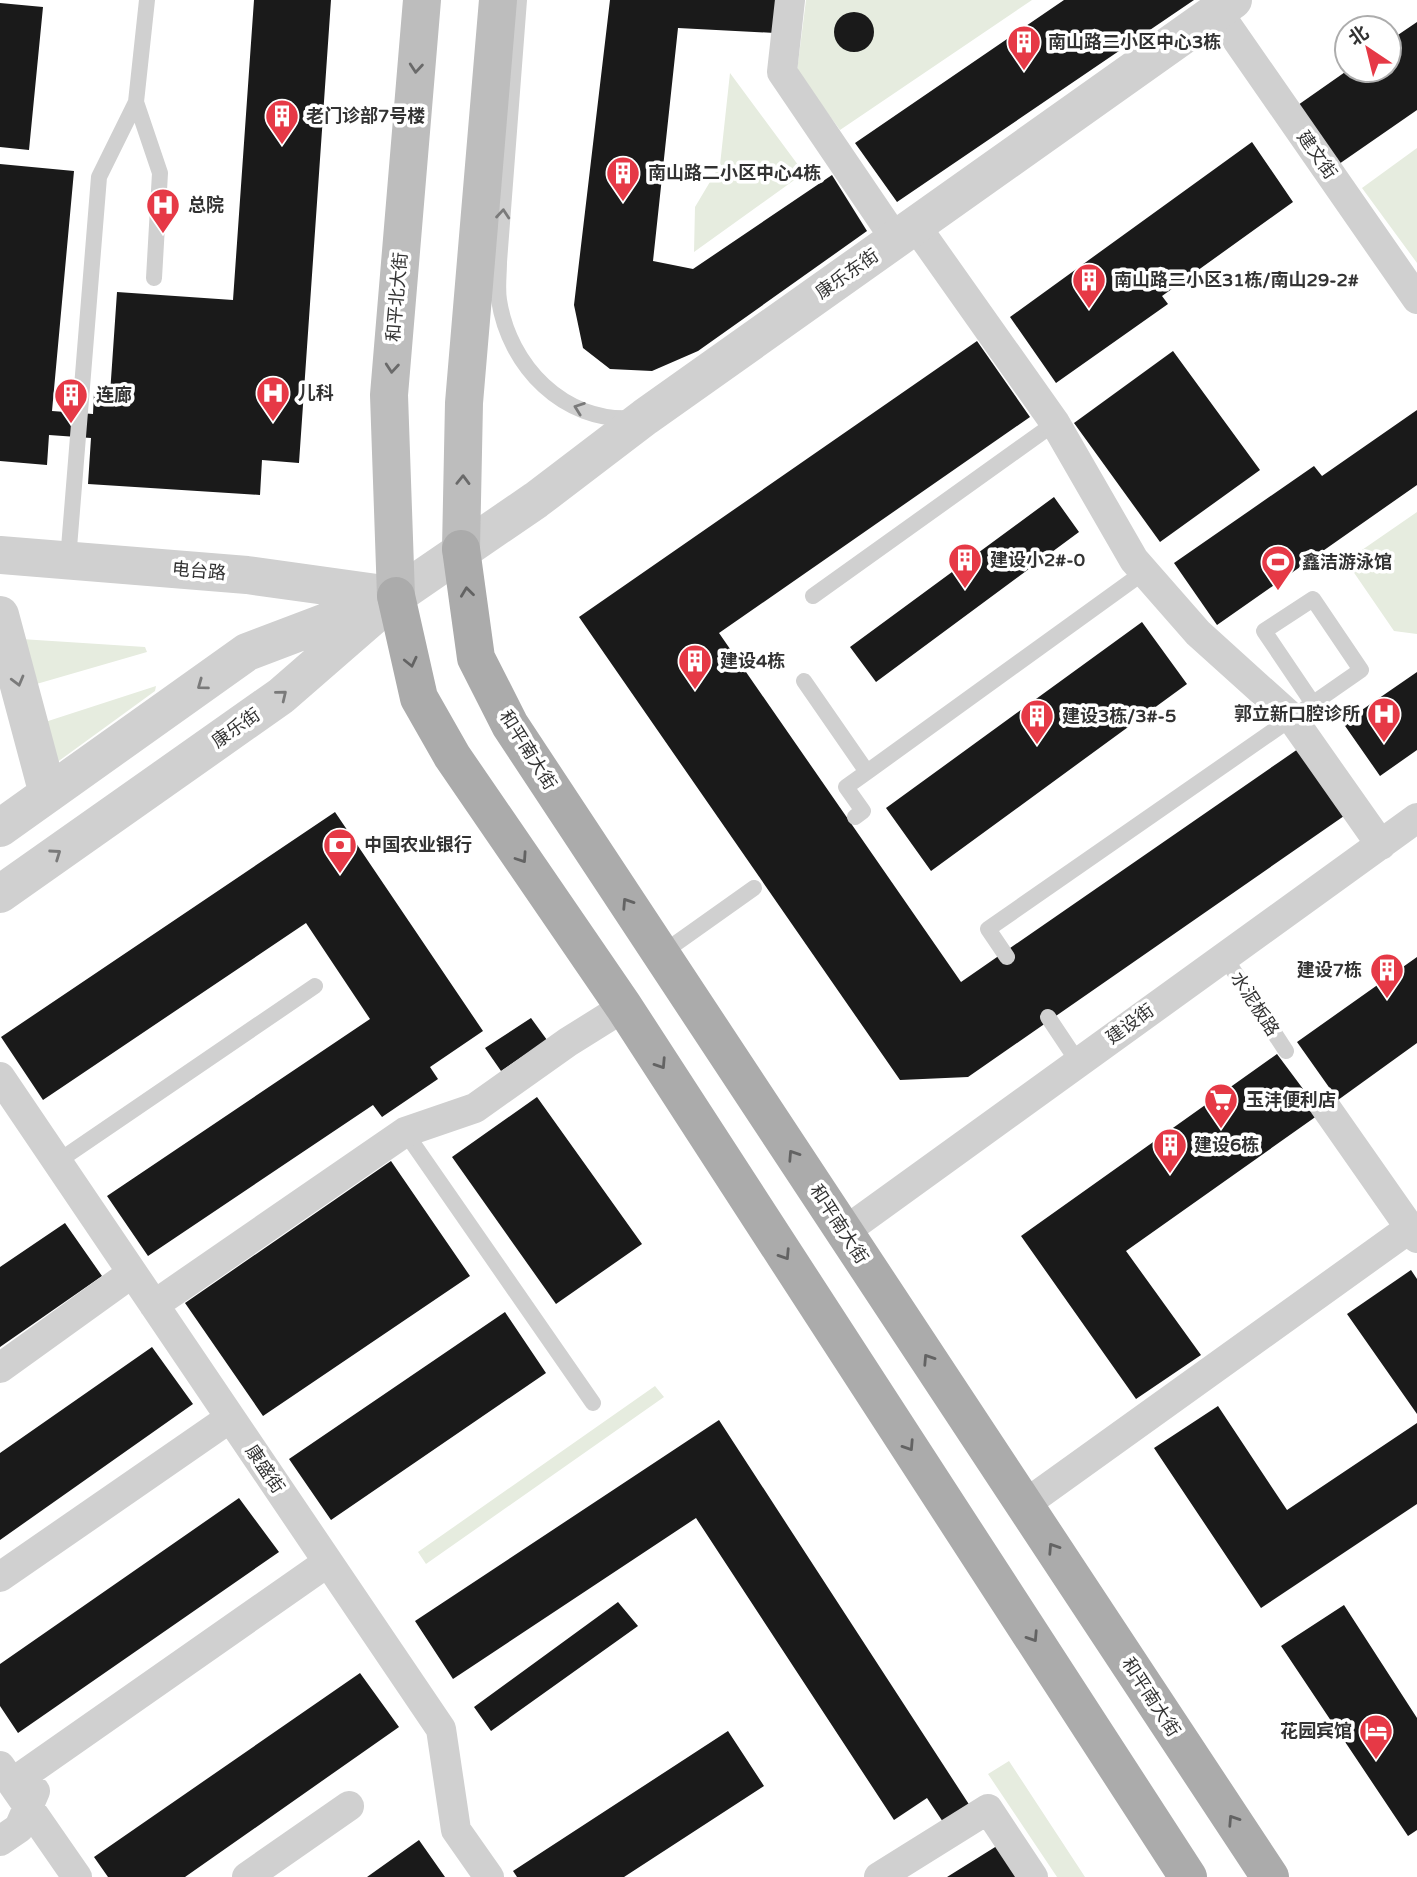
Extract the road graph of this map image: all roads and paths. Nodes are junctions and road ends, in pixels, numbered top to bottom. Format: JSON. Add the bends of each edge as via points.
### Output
{"nodes":[{"id":1,"x":147,"y":0,"type":"edge"},
{"id":2,"x":422,"y":0,"type":"edge"},
{"id":3,"x":498,"y":0,"type":"edge"},
{"id":4,"x":519,"y":0,"type":"edge"},
{"id":5,"x":790,"y":0,"type":"edge"},
{"id":6,"x":1225,"y":5,"type":"edge"},
{"id":7,"x":136,"y":102,"type":"junction"},
{"id":8,"x":905,"y":232,"type":"junction"},
{"id":9,"x":154,"y":278,"type":"dead end"},
{"id":10,"x":1417,"y":299,"type":"edge"},
{"id":11,"x":645,"y":417,"type":"junction"},
{"id":12,"x":1055,"y":423,"type":"junction"},
{"id":13,"x":461,"y":549,"type":"junction"},
{"id":14,"x":0,"y":555,"type":"edge"},
{"id":15,"x":68,"y":560,"type":"junction"},
{"id":16,"x":1144,"y":572,"type":"junction"},
{"id":17,"x":396,"y":596,"type":"junction"},
{"id":18,"x":813,"y":596,"type":"dead end"},
{"id":19,"x":0,"y":615,"type":"edge"},
{"id":20,"x":804,"y":681,"type":"dead end"},
{"id":21,"x":1301,"y":709,"type":"junction"},
{"id":22,"x":867,"y":772,"type":"junction"},
{"id":23,"x":48,"y":794,"type":"junction"},
{"id":24,"x":855,"y":817,"type":"dead end"},
{"id":25,"x":1417,"y":818,"type":"edge"},
{"id":26,"x":0,"y":828,"type":"edge"},
{"id":27,"x":1381,"y":845,"type":"junction"},
{"id":28,"x":754,"y":888,"type":"dead end"},
{"id":29,"x":0,"y":894,"type":"edge"},
{"id":30,"x":661,"y":954,"type":"junction"},
{"id":31,"x":1224,"y":956,"type":"junction"},
{"id":32,"x":1007,"y":957,"type":"dead end"},
{"id":33,"x":315,"y":986,"type":"dead end"},
{"id":34,"x":624,"y":1007,"type":"junction"},
{"id":35,"x":1048,"y":1017,"type":"dead end"},
{"id":36,"x":1286,"y":1051,"type":"dead end"},
{"id":37,"x":1078,"y":1062,"type":"junction"},
{"id":38,"x":0,"y":1077,"type":"edge"},
{"id":39,"x":1324,"y":1105,"type":"dead end"},
{"id":40,"x":405,"y":1132,"type":"junction"},
{"id":41,"x":57,"y":1162,"type":"junction"},
{"id":42,"x":844,"y":1232,"type":"junction"},
{"id":43,"x":1413,"y":1233,"type":"edge"},
{"id":44,"x":132,"y":1273,"type":"junction"},
{"id":45,"x":154,"y":1304,"type":"junction"},
{"id":46,"x":0,"y":1368,"type":"edge"},
{"id":47,"x":593,"y":1403,"type":"dead end"},
{"id":48,"x":230,"y":1418,"type":"junction"},
{"id":49,"x":1024,"y":1505,"type":"junction"},
{"id":50,"x":328,"y":1562,"type":"junction"},
{"id":51,"x":0,"y":1577,"type":"edge"},
{"id":52,"x":47,"y":1758,"type":"junction"},
{"id":53,"x":6,"y":1774,"type":"edge"},
{"id":54,"x":349,"y":1805,"type":"dead end"},
{"id":55,"x":29,"y":1807,"type":"junction"},
{"id":56,"x":0,"y":1842,"type":"edge"},
{"id":57,"x":1182,"y":1875,"type":"edge"},
{"id":58,"x":77,"y":1877,"type":"edge"},
{"id":59,"x":247,"y":1877,"type":"edge"},
{"id":60,"x":489,"y":1877,"type":"edge"},
{"id":61,"x":879,"y":1877,"type":"edge"},
{"id":62,"x":1033,"y":1877,"type":"edge"},
{"id":63,"x":1270,"y":1877,"type":"edge"}],
"edges":[{"from":1,"to":7,"type":"lane"},
{"from":2,"to":17,"type":"main road","name":"和平北大街","one_way":true,"via":[[389,395]]},
{"from":13,"to":3,"type":"main road","one_way":true,"via":[[464,403]]},
{"from":11,"to":4,"type":"lane","one_way":true,"via":[[612,419],[551,396],[510,335],[499,300]]},
{"from":5,"to":8,"type":"street","via":[[782,72]]},
{"from":6,"to":8,"type":"street","name":"康乐东街"},
{"from":6,"to":10,"type":"street","name":"建文街"},
{"from":7,"to":9,"type":"lane","via":[[160,173]]},
{"from":7,"to":15,"type":"lane","via":[[99,177]]},
{"from":8,"to":11,"type":"street","name":"康乐东街"},
{"from":8,"to":12,"type":"street"},
{"from":11,"to":13,"type":"street","name":"康乐东街","via":[[536,500]]},
{"from":12,"to":16,"type":"street"},
{"from":12,"to":18,"type":"lane"},
{"from":13,"to":17,"type":"street","name":"康乐街"},
{"from":30,"to":13,"type":"main road","name":"和平南大街","one_way":true,"via":[[510,725],[476,659]]},
{"from":14,"to":15,"type":"street","name":"电台路"},
{"from":15,"to":17,"type":"street","name":"电台路","via":[[247,575]]},
{"from":16,"to":21,"type":"street","via":[[1198,633]]},
{"from":16,"to":22,"type":"lane"},
{"from":17,"to":23,"type":"street","one_way":true,"via":[[247,652]]},
{"from":29,"to":17,"type":"street","name":"康乐街","one_way":true,"via":[[281,696]]},
{"from":17,"to":34,"type":"main road","one_way":true,"via":[[419,698],[452,756]]},
{"from":19,"to":23,"type":"street","one_way":true},
{"from":20,"to":22,"type":"lane"},
{"from":21,"to":21,"type":"lane","via":[[1360,670],[1313,599],[1264,632]]},
{"from":21,"to":27,"type":"street"},
{"from":21,"to":32,"type":"lane","via":[[988,929]]},
{"from":22,"to":24,"type":"lane","via":[[846,787],[863,811]]},
{"from":23,"to":26,"type":"street"},
{"from":25,"to":27,"type":"street","name":"建设街"},
{"from":27,"to":31,"type":"street","name":"建设街"},
{"from":28,"to":30,"type":"lane"},
{"from":42,"to":30,"type":"main road","name":"和平南大街","one_way":true},
{"from":31,"to":36,"type":"lane","name":"水泥板路"},
{"from":31,"to":37,"type":"street","name":"建设街"},
{"from":33,"to":41,"type":"lane"},
{"from":34,"to":40,"type":"street","via":[[475,1108]]},
{"from":34,"to":57,"type":"main road","one_way":true},
{"from":35,"to":37,"type":"lane"},
{"from":37,"to":42,"type":"street","name":"建设街"},
{"from":38,"to":41,"type":"street","name":"康盛街"},
{"from":39,"to":43,"type":"street"},
{"from":40,"to":45,"type":"street"},
{"from":40,"to":47,"type":"lane"},
{"from":41,"to":44,"type":"street","name":"康盛街"},
{"from":49,"to":42,"type":"main road","name":"和平南大街","one_way":true},
{"from":43,"to":49,"type":"street"},
{"from":44,"to":45,"type":"street","name":"康盛街"},
{"from":44,"to":46,"type":"street"},
{"from":45,"to":48,"type":"street","name":"康盛街"},
{"from":48,"to":50,"type":"street","name":"康盛街"},
{"from":48,"to":51,"type":"street"},
{"from":63,"to":49,"type":"main road","name":"和平南大街","one_way":true},
{"from":50,"to":52,"type":"street"},
{"from":50,"to":60,"type":"street","name":"康盛街","via":[[441,1729],[456,1830]]},
{"from":52,"to":53,"type":"street"},
{"from":52,"to":55,"type":"street"},
{"from":53,"to":55,"type":"street"},
{"from":54,"to":59,"type":"street"},
{"from":55,"to":56,"type":"street","via":[[19,1828]]},
{"from":55,"to":58,"type":"street"},
{"from":61,"to":62,"type":"street","via":[[988,1810]]}]}
